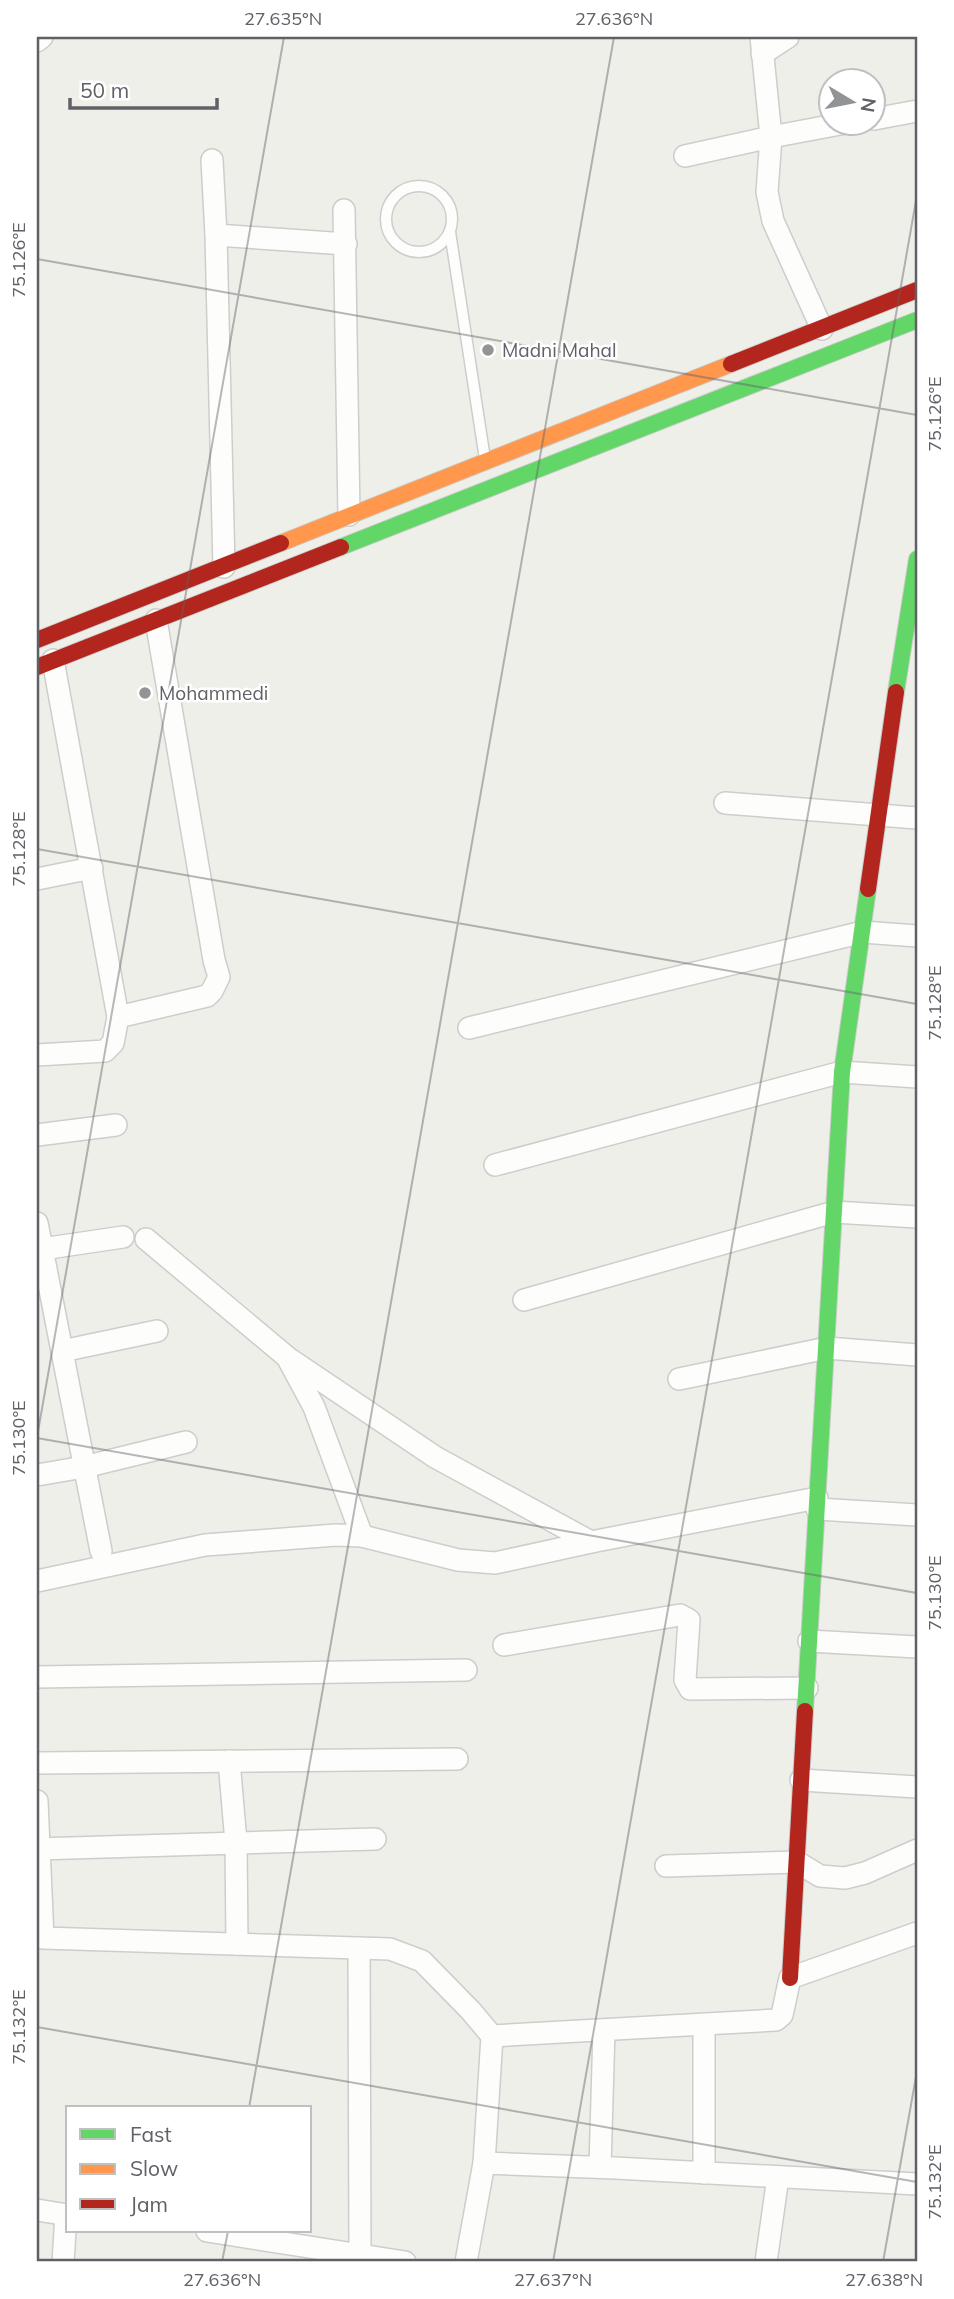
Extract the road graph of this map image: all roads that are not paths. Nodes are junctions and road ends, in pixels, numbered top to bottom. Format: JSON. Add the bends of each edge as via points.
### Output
{"nodes":[{"id":1,"x":42,"y":37,"type":"edge"},
{"id":2,"x":788,"y":37,"type":"edge"},
{"id":3,"x":37,"y":41,"type":"edge"},
{"id":4,"x":762,"y":45,"type":"edge"},
{"id":5,"x":917,"y":111,"type":"edge"},
{"id":6,"x":888,"y":116,"type":"edge"},
{"id":7,"x":818,"y":128,"type":"edge"},
{"id":8,"x":771,"y":137,"type":"junction"},
{"id":9,"x":685,"y":156,"type":"dead end"},
{"id":10,"x":212,"y":160,"type":"dead end"},
{"id":11,"x":344,"y":210,"type":"dead end"},
{"id":12,"x":450,"y":232,"type":"junction"},
{"id":13,"x":216,"y":235,"type":"junction"},
{"id":14,"x":346,"y":244,"type":"junction"},
{"id":15,"x":917,"y":290,"type":"edge"},
{"id":16,"x":917,"y":320,"type":"edge"},
{"id":17,"x":822,"y":329,"type":"junction"},
{"id":18,"x":486,"y":461,"type":"junction"},
{"id":19,"x":349,"y":515,"type":"junction"},
{"id":20,"x":917,"y":559,"type":"edge"},
{"id":21,"x":224,"y":567,"type":"junction"},
{"id":22,"x":156,"y":620,"type":"junction"},
{"id":23,"x":37,"y":640,"type":"edge"},
{"id":24,"x":45,"y":663,"type":"edge"},
{"id":25,"x":725,"y":803,"type":"dead end"},
{"id":26,"x":878,"y":814,"type":"junction"},
{"id":27,"x":917,"y":818,"type":"edge"},
{"id":28,"x":92,"y":868,"type":"junction"},
{"id":29,"x":37,"y":879,"type":"edge"},
{"id":30,"x":863,"y":932,"type":"junction"},
{"id":31,"x":917,"y":936,"type":"edge"},
{"id":32,"x":118,"y":1017,"type":"junction"},
{"id":33,"x":469,"y":1028,"type":"dead end"},
{"id":34,"x":37,"y":1055,"type":"edge"},
{"id":35,"x":842,"y":1072,"type":"junction"},
{"id":36,"x":917,"y":1077,"type":"edge"},
{"id":37,"x":116,"y":1125,"type":"dead end"},
{"id":38,"x":37,"y":1135,"type":"edge"},
{"id":39,"x":495,"y":1165,"type":"dead end"},
{"id":40,"x":834,"y":1212,"type":"junction"},
{"id":41,"x":917,"y":1217,"type":"edge"},
{"id":42,"x":37,"y":1223,"type":"edge"},
{"id":43,"x":123,"y":1237,"type":"dead end"},
{"id":44,"x":146,"y":1239,"type":"dead end"},
{"id":45,"x":42,"y":1249,"type":"junction"},
{"id":46,"x":524,"y":1300,"type":"dead end"},
{"id":47,"x":157,"y":1331,"type":"dead end"},
{"id":48,"x":827,"y":1348,"type":"junction"},
{"id":49,"x":61,"y":1351,"type":"junction"},
{"id":50,"x":917,"y":1355,"type":"edge"},
{"id":51,"x":287,"y":1357,"type":"junction"},
{"id":52,"x":679,"y":1379,"type":"dead end"},
{"id":53,"x":186,"y":1442,"type":"dead end"},
{"id":54,"x":84,"y":1467,"type":"junction"},
{"id":55,"x":37,"y":1475,"type":"edge"},
{"id":56,"x":817,"y":1504,"type":"junction"},
{"id":57,"x":917,"y":1515,"type":"edge"},
{"id":58,"x":362,"y":1536,"type":"junction"},
{"id":59,"x":591,"y":1542,"type":"junction"},
{"id":60,"x":101,"y":1551,"type":"dead end"},
{"id":61,"x":37,"y":1581,"type":"edge"},
{"id":62,"x":809,"y":1641,"type":"junction"},
{"id":63,"x":504,"y":1645,"type":"dead end"},
{"id":64,"x":917,"y":1647,"type":"edge"},
{"id":65,"x":466,"y":1670,"type":"dead end"},
{"id":66,"x":37,"y":1677,"type":"edge"},
{"id":67,"x":807,"y":1688,"type":"junction"},
{"id":68,"x":457,"y":1759,"type":"dead end"},
{"id":69,"x":229,"y":1761,"type":"junction"},
{"id":70,"x":37,"y":1763,"type":"edge"},
{"id":71,"x":802,"y":1780,"type":"junction"},
{"id":72,"x":917,"y":1787,"type":"edge"},
{"id":73,"x":37,"y":1801,"type":"edge"},
{"id":74,"x":375,"y":1839,"type":"dead end"},
{"id":75,"x":236,"y":1842,"type":"junction"},
{"id":76,"x":38,"y":1849,"type":"edge"},
{"id":77,"x":917,"y":1850,"type":"edge"},
{"id":78,"x":797,"y":1862,"type":"junction"},
{"id":79,"x":666,"y":1866,"type":"dead end"},
{"id":80,"x":917,"y":1933,"type":"edge"},
{"id":81,"x":40,"y":1938,"type":"edge"},
{"id":82,"x":237,"y":1944,"type":"junction"},
{"id":83,"x":359,"y":1948,"type":"junction"},
{"id":84,"x":790,"y":1979,"type":"junction"},
{"id":85,"x":704,"y":2024,"type":"junction"},
{"id":86,"x":604,"y":2029,"type":"junction"},
{"id":87,"x":492,"y":2036,"type":"junction"},
{"id":88,"x":484,"y":2163,"type":"junction"},
{"id":89,"x":600,"y":2167,"type":"junction"},
{"id":90,"x":704,"y":2173,"type":"junction"},
{"id":91,"x":778,"y":2177,"type":"junction"},
{"id":92,"x":917,"y":2185,"type":"edge"},
{"id":93,"x":37,"y":2210,"type":"edge"},
{"id":94,"x":66,"y":2215,"type":"edge"},
{"id":95,"x":66,"y":2227,"type":"edge"},
{"id":96,"x":214,"y":2232,"type":"edge"},
{"id":97,"x":360,"y":2254,"type":"junction"},
{"id":98,"x":63,"y":2262,"type":"edge"},
{"id":99,"x":405,"y":2262,"type":"edge"},
{"id":100,"x":466,"y":2262,"type":"edge"},
{"id":101,"x":766,"y":2262,"type":"edge"}],
"edges":[{"from":1,"to":3,"type":"street"},
{"from":2,"to":4,"type":"street"},
{"from":4,"to":8,"type":"street"},
{"from":5,"to":6,"type":"street"},
{"from":7,"to":8,"type":"street"},
{"from":8,"to":9,"type":"street"},
{"from":8,"to":17,"type":"street","via":[[767,192],[773,221]]},
{"from":10,"to":13,"type":"street"},
{"from":11,"to":14,"type":"street"},
{"from":12,"to":12,"type":"lane","via":[[450,209],[436,191],[414,186],[395,196],[389,205],[386,225],[405,250],[425,252]]},
{"from":12,"to":18,"type":"lane"},
{"from":13,"to":14,"type":"street"},
{"from":13,"to":21,"type":"street"},
{"from":14,"to":19,"type":"street"},
{"from":15,"to":17,"type":"street"},
{"from":16,"to":22,"type":"street"},
{"from":17,"to":18,"type":"street"},
{"from":18,"to":19,"type":"street"},
{"from":19,"to":21,"type":"street"},
{"from":20,"to":26,"type":"street"},
{"from":21,"to":23,"type":"street"},
{"from":22,"to":24,"type":"street"},
{"from":22,"to":32,"type":"street","via":[[219,978],[207,996]]},
{"from":24,"to":28,"type":"street"},
{"from":25,"to":26,"type":"street"},
{"from":26,"to":27,"type":"street"},
{"from":26,"to":30,"type":"street"},
{"from":28,"to":29,"type":"street"},
{"from":28,"to":32,"type":"street"},
{"from":30,"to":31,"type":"street"},
{"from":30,"to":33,"type":"street"},
{"from":30,"to":35,"type":"street"},
{"from":32,"to":34,"type":"street","via":[[113,1043],[105,1051]]},
{"from":35,"to":36,"type":"street"},
{"from":35,"to":39,"type":"street"},
{"from":35,"to":40,"type":"street"},
{"from":37,"to":38,"type":"street"},
{"from":40,"to":41,"type":"street"},
{"from":40,"to":46,"type":"street"},
{"from":40,"to":48,"type":"street"},
{"from":42,"to":45,"type":"street"},
{"from":43,"to":45,"type":"street"},
{"from":44,"to":51,"type":"street"},
{"from":45,"to":49,"type":"street"},
{"from":47,"to":49,"type":"street"},
{"from":48,"to":50,"type":"street"},
{"from":48,"to":52,"type":"street"},
{"from":48,"to":56,"type":"street"},
{"from":49,"to":54,"type":"street"},
{"from":51,"to":58,"type":"street","via":[[314,1407]]},
{"from":51,"to":59,"type":"street","via":[[435,1457]]},
{"from":53,"to":54,"type":"street"},
{"from":54,"to":55,"type":"street"},
{"from":54,"to":60,"type":"street"},
{"from":56,"to":57,"type":"street"},
{"from":56,"to":59,"type":"street"},
{"from":56,"to":62,"type":"street"},
{"from":58,"to":59,"type":"street","via":[[458,1560],[495,1563]]},
{"from":58,"to":61,"type":"street","via":[[205,1545]]},
{"from":62,"to":64,"type":"street"},
{"from":62,"to":67,"type":"street"},
{"from":63,"to":67,"type":"street","via":[[680,1615],[689,1620],[685,1680],[690,1689]]},
{"from":65,"to":66,"type":"street"},
{"from":67,"to":71,"type":"street"},
{"from":68,"to":69,"type":"street"},
{"from":69,"to":70,"type":"street"},
{"from":69,"to":75,"type":"street"},
{"from":71,"to":72,"type":"street"},
{"from":71,"to":78,"type":"street"},
{"from":73,"to":76,"type":"street"},
{"from":74,"to":75,"type":"street"},
{"from":75,"to":76,"type":"street"},
{"from":75,"to":82,"type":"street"},
{"from":76,"to":81,"type":"street"},
{"from":77,"to":78,"type":"street","via":[[845,1878],[820,1876]]},
{"from":78,"to":79,"type":"street"},
{"from":78,"to":84,"type":"street"},
{"from":80,"to":84,"type":"street"},
{"from":81,"to":82,"type":"street"},
{"from":82,"to":83,"type":"street"},
{"from":83,"to":87,"type":"street","via":[[390,1949],[422,1961]]},
{"from":83,"to":97,"type":"street"},
{"from":84,"to":85,"type":"street","via":[[782,2015],[776,2020]]},
{"from":85,"to":86,"type":"street"},
{"from":85,"to":90,"type":"street"},
{"from":86,"to":87,"type":"street"},
{"from":86,"to":89,"type":"street"},
{"from":87,"to":88,"type":"street"},
{"from":88,"to":89,"type":"street"},
{"from":88,"to":100,"type":"street"},
{"from":89,"to":90,"type":"street"},
{"from":90,"to":91,"type":"street"},
{"from":91,"to":92,"type":"street"},
{"from":91,"to":101,"type":"street"},
{"from":93,"to":94,"type":"street"},
{"from":95,"to":98,"type":"street"},
{"from":96,"to":97,"type":"street"},
{"from":97,"to":99,"type":"street"}]}
